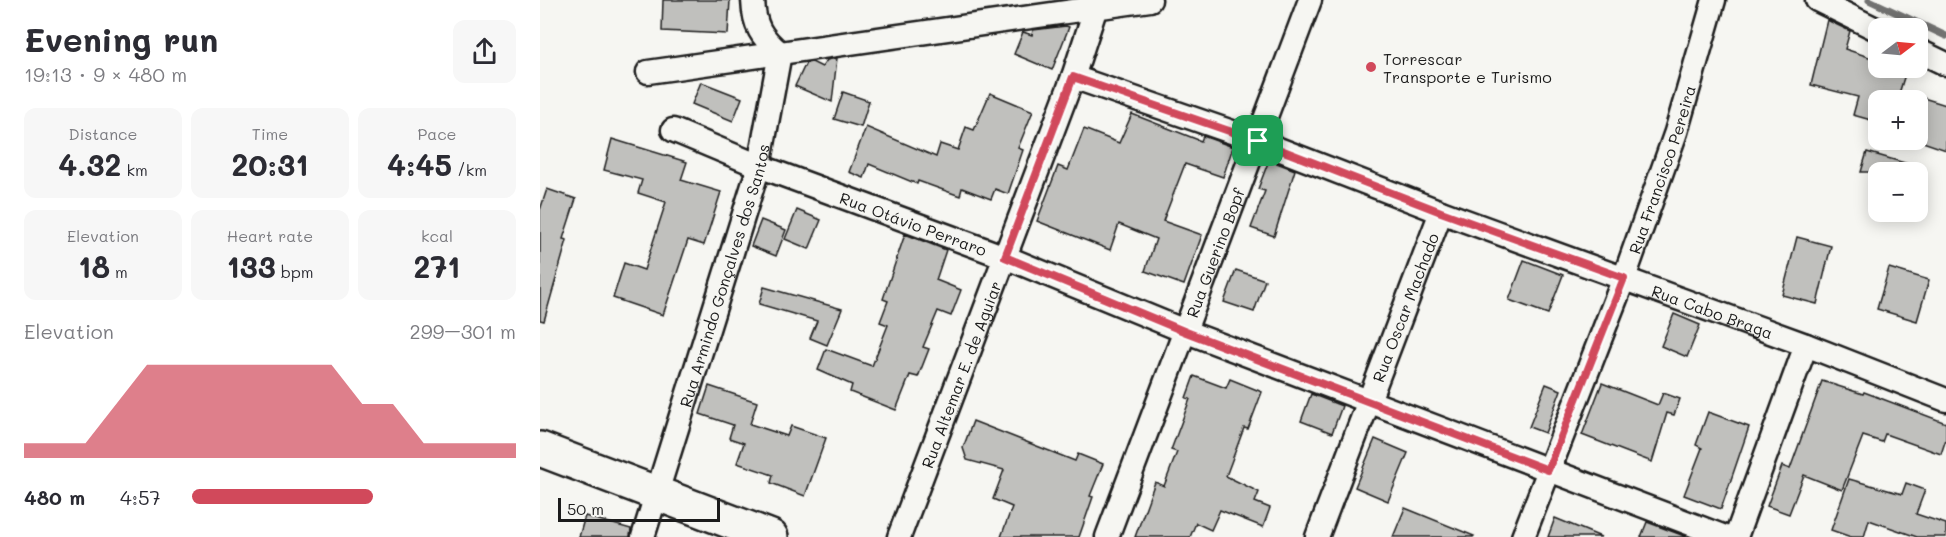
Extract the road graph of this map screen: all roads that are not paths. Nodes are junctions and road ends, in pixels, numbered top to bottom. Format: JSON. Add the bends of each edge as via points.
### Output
{"nodes":[{"id":1,"x":753,"y":0,"type":"edge"},
{"id":2,"x":1150,"y":0,"type":"edge"},
{"id":3,"x":1310,"y":0,"type":"edge"},
{"id":4,"x":1714,"y":0,"type":"edge"},
{"id":5,"x":1816,"y":0,"type":"edge"},
{"id":6,"x":1096,"y":7,"type":"junction"},
{"id":7,"x":1868,"y":25,"type":"edge"},
{"id":8,"x":780,"y":53,"type":"junction"},
{"id":9,"x":1928,"y":55,"type":"edge"},
{"id":10,"x":1946,"y":64,"type":"edge"},
{"id":11,"x":648,"y":72,"type":"dead end"},
{"id":12,"x":1073,"y":77,"type":"junction"},
{"id":13,"x":673,"y":130,"type":"dead end"},
{"id":14,"x":1258,"y":141,"type":"junction"},
{"id":15,"x":759,"y":166,"type":"junction"},
{"id":16,"x":1441,"y":212,"type":"junction"},
{"id":17,"x":1005,"y":257,"type":"junction"},
{"id":18,"x":1624,"y":278,"type":"junction"},
{"id":19,"x":1186,"y":332,"type":"junction"},
{"id":20,"x":1806,"y":345,"type":"junction"},
{"id":21,"x":1946,"y":400,"type":"edge"},
{"id":22,"x":1369,"y":402,"type":"junction"},
{"id":23,"x":540,"y":449,"type":"edge"},
{"id":24,"x":1548,"y":470,"type":"junction"},
{"id":25,"x":655,"y":494,"type":"junction"},
{"id":26,"x":644,"y":537,"type":"edge"},
{"id":27,"x":771,"y":537,"type":"edge"},
{"id":28,"x":898,"y":537,"type":"edge"},
{"id":29,"x":1107,"y":537,"type":"edge"},
{"id":30,"x":1317,"y":537,"type":"edge"},
{"id":31,"x":1523,"y":537,"type":"edge"},
{"id":32,"x":1725,"y":537,"type":"edge"},
{"id":33,"x":1736,"y":537,"type":"edge"}],
"edges":[{"from":1,"to":8,"type":"street","via":[[760,35]]},
{"from":2,"to":6,"type":"street"},
{"from":3,"to":14,"type":"street","name":"Rua Guerino Bopf"},
{"from":4,"to":18,"type":"street","name":"Rua Francisco Pereira","via":[[1676,132]]},
{"from":5,"to":7,"type":"street"},
{"from":6,"to":8,"type":"street"},
{"from":6,"to":12,"type":"street","name":"Rua Altemar E. de Aguiar"},
{"from":8,"to":11,"type":"street"},
{"from":8,"to":15,"type":"street","name":"Rua Armindo Gonçalves dos Santos"},
{"from":9,"to":10,"type":"street"},
{"from":12,"to":14,"type":"street","name":"Rua Cabo Braga"},
{"from":12,"to":17,"type":"street","name":"Rua Altemar E. de Aguiar"},
{"from":13,"to":15,"type":"street","name":"Rua Otávio Perraro"},
{"from":14,"to":16,"type":"street","name":"Rua Cabo Braga"},
{"from":14,"to":19,"type":"street","name":"Rua Guerino Bopf"},
{"from":15,"to":17,"type":"street","name":"Rua Otávio Perraro"},
{"from":15,"to":25,"type":"street","name":"Rua Armindo Gonçalves dos Santos"},
{"from":16,"to":18,"type":"street","name":"Rua Cabo Braga"},
{"from":16,"to":22,"type":"street","name":"Rua Oscar Machado"},
{"from":17,"to":19,"type":"street","name":"Rua Otávio Perraro"},
{"from":17,"to":28,"type":"street","name":"Rua Altemar E. de Aguiar"},
{"from":18,"to":20,"type":"street","name":"Rua Cabo Braga"},
{"from":18,"to":24,"type":"street","name":"Rua Francisco Pereira"},
{"from":19,"to":22,"type":"street","name":"Rua Otávio Perraro"},
{"from":19,"to":29,"type":"street","name":"Rua Guerino Bopf"},
{"from":20,"to":21,"type":"street","name":"Rua Cabo Braga"},
{"from":20,"to":33,"type":"street"},
{"from":22,"to":24,"type":"street","name":"Rua Otávio Perraro"},
{"from":22,"to":30,"type":"street","name":"Rua Oscar Machado"},
{"from":23,"to":25,"type":"street"},
{"from":24,"to":31,"type":"street","name":"Rua Francisco Pereira"},
{"from":24,"to":32,"type":"street","name":"Rua Otávio Perraro"},
{"from":25,"to":26,"type":"street","name":"Rua Armindo Gonçalves dos Santos"},
{"from":25,"to":27,"type":"street"}]}
